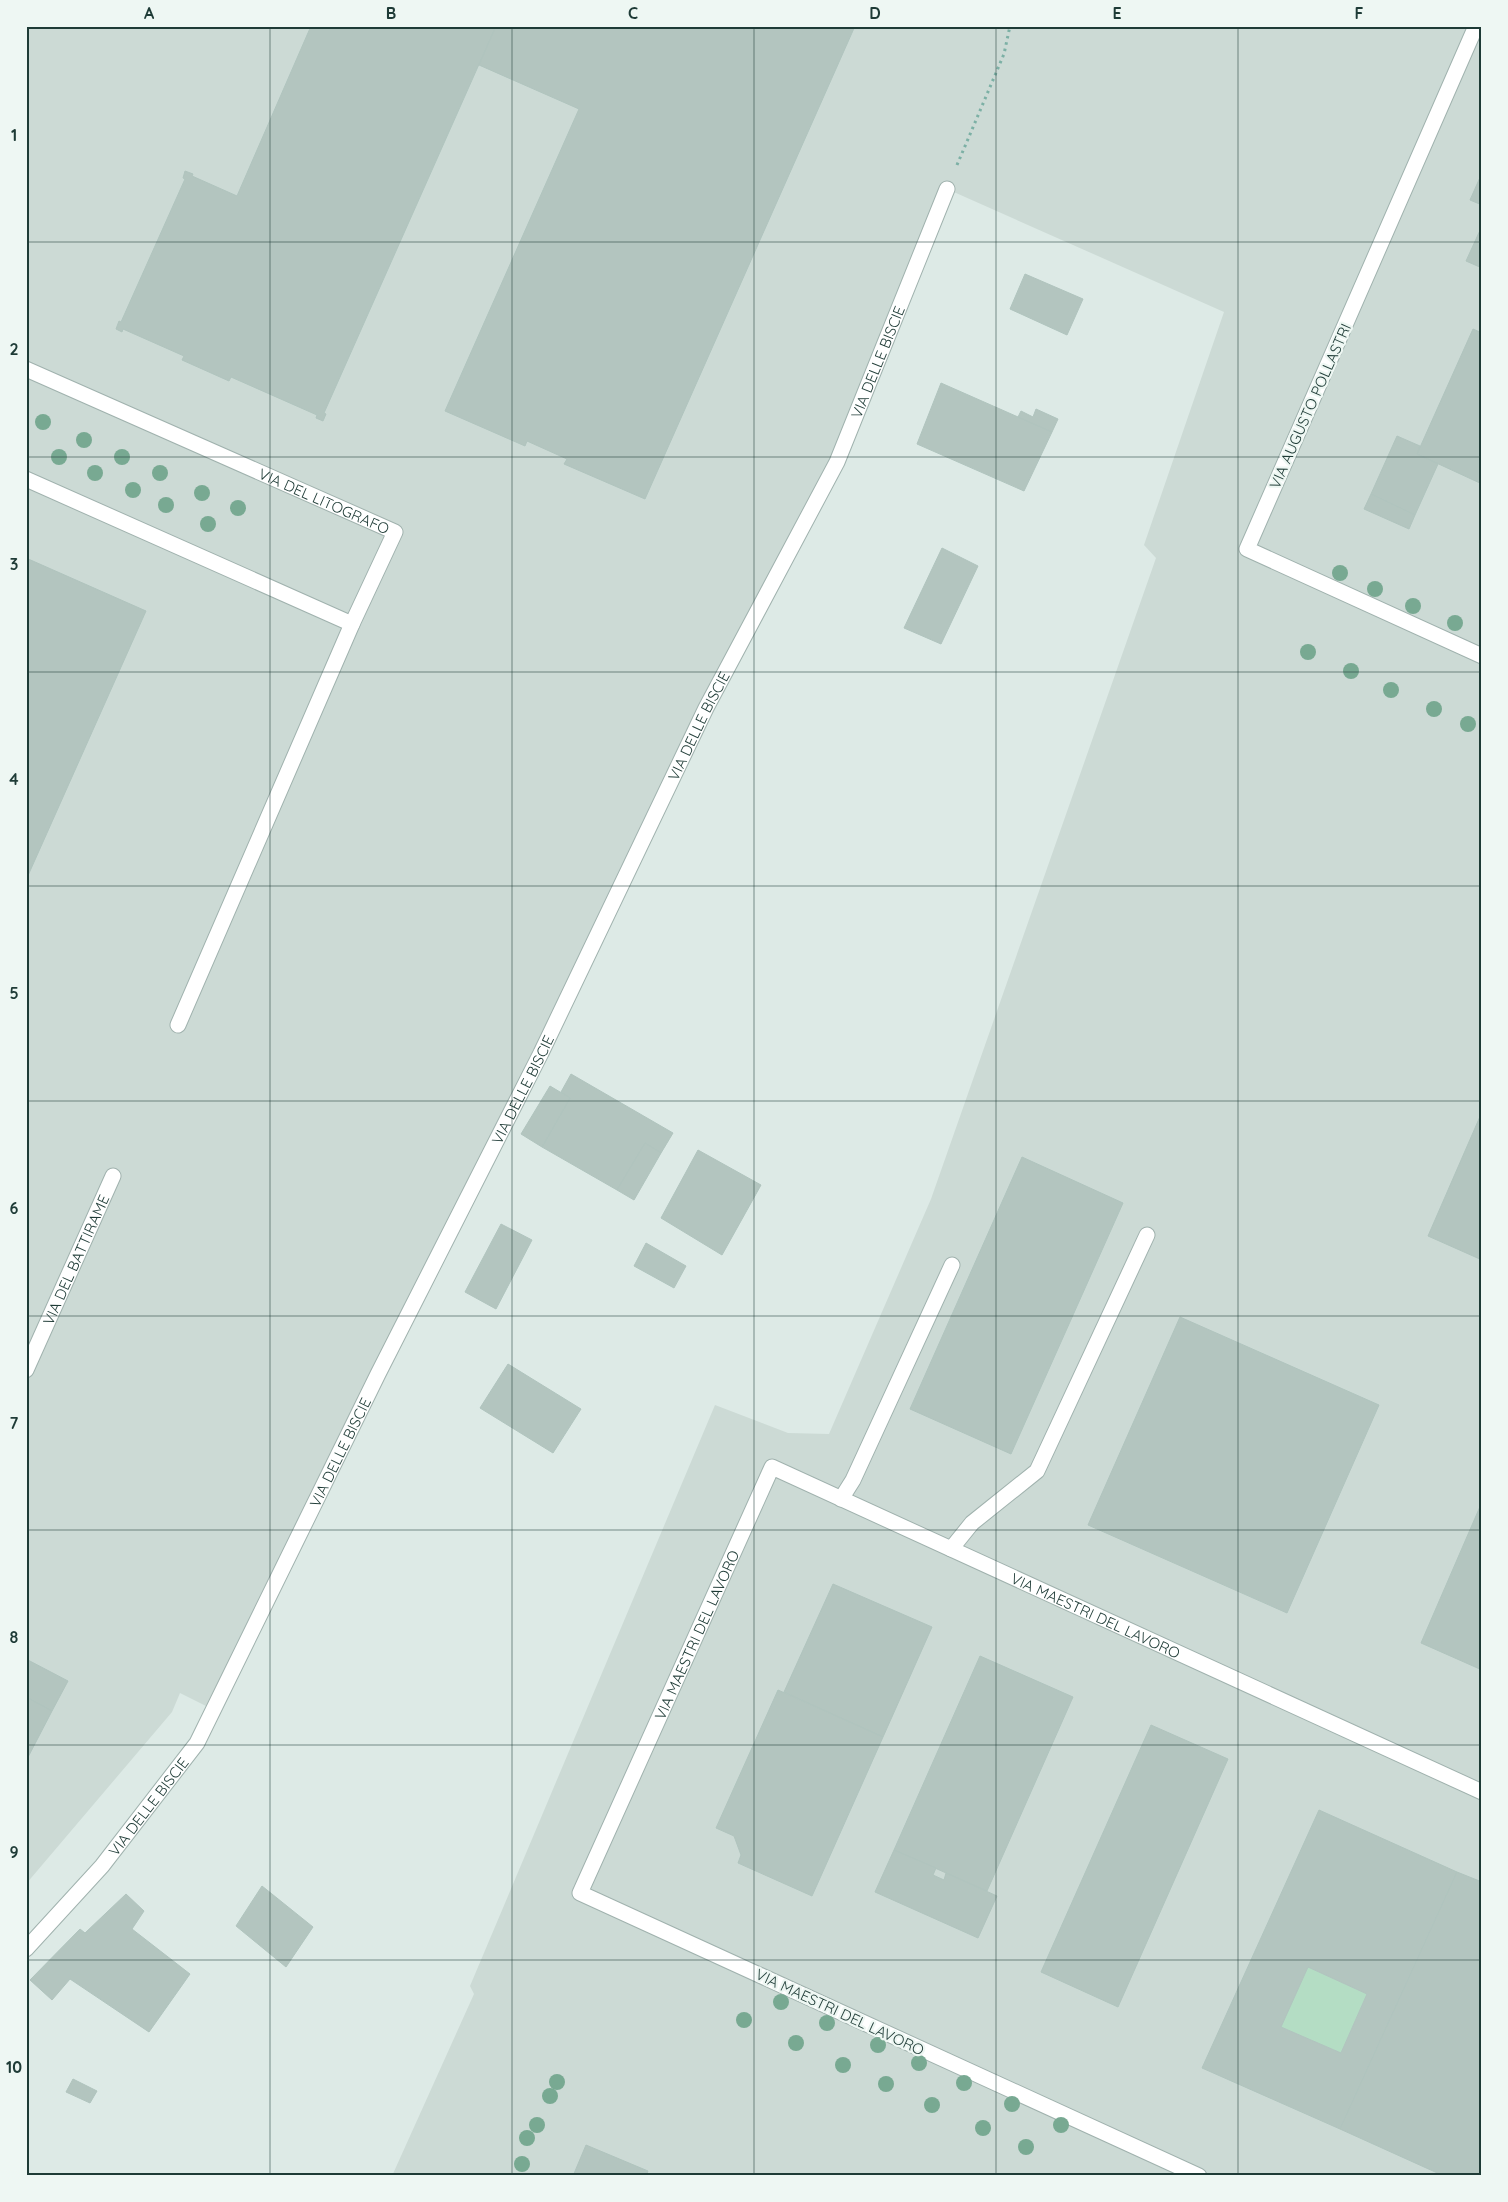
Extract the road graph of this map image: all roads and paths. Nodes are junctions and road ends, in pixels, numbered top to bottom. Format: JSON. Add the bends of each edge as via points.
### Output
{"nodes":[{"id":1,"x":1010,"y":26,"type":"edge"},
{"id":2,"x":1476,"y":26,"type":"edge"},
{"id":3,"x":947,"y":189,"type":"joint"},
{"id":4,"x":26,"y":369,"type":"edge"},
{"id":5,"x":26,"y":479,"type":"edge"},
{"id":6,"x":352,"y":624,"type":"junction"},
{"id":7,"x":1482,"y":656,"type":"edge"},
{"id":8,"x":178,"y":1024,"type":"dead end"},
{"id":9,"x":113,"y":1176,"type":"dead end"},
{"id":10,"x":1147,"y":1235,"type":"dead end"},
{"id":11,"x":952,"y":1265,"type":"dead end"},
{"id":12,"x":26,"y":1370,"type":"edge"},
{"id":13,"x":841,"y":1499,"type":"junction"},
{"id":14,"x":951,"y":1549,"type":"junction"},
{"id":15,"x":1482,"y":1792,"type":"edge"},
{"id":16,"x":26,"y":1949,"type":"edge"},
{"id":17,"x":1199,"y":2176,"type":"edge"}],
"edges":[{"from":1,"to":3,"type":"path","via":[[1004,54]]},
{"from":2,"to":7,"type":"street","name":"VIA AUGUSTO POLLASTRI","via":[[1247,549]]},
{"from":3,"to":16,"type":"street","name":"VIA DELLE BISCIE","via":[[837,462],[706,708],[541,1053],[378,1374],[197,1743],[102,1866]]},
{"from":4,"to":6,"type":"street","name":"VIA DEL LITOGRAFO","via":[[395,532]]},
{"from":5,"to":6,"type":"street"},
{"from":6,"to":8,"type":"street"},
{"from":9,"to":12,"type":"street","name":"VIA DEL BATTIRAME"},
{"from":10,"to":14,"type":"street","via":[[1037,1471],[972,1523]]},
{"from":11,"to":13,"type":"street","via":[[853,1480]]},
{"from":13,"to":14,"type":"street","name":"VIA MAESTRI DEL LAVORO"},
{"from":13,"to":17,"type":"street","name":"VIA MAESTRI DEL LAVORO","via":[[772,1467],[580,1893]]},
{"from":14,"to":15,"type":"street","name":"VIA MAESTRI DEL LAVORO"}]}
